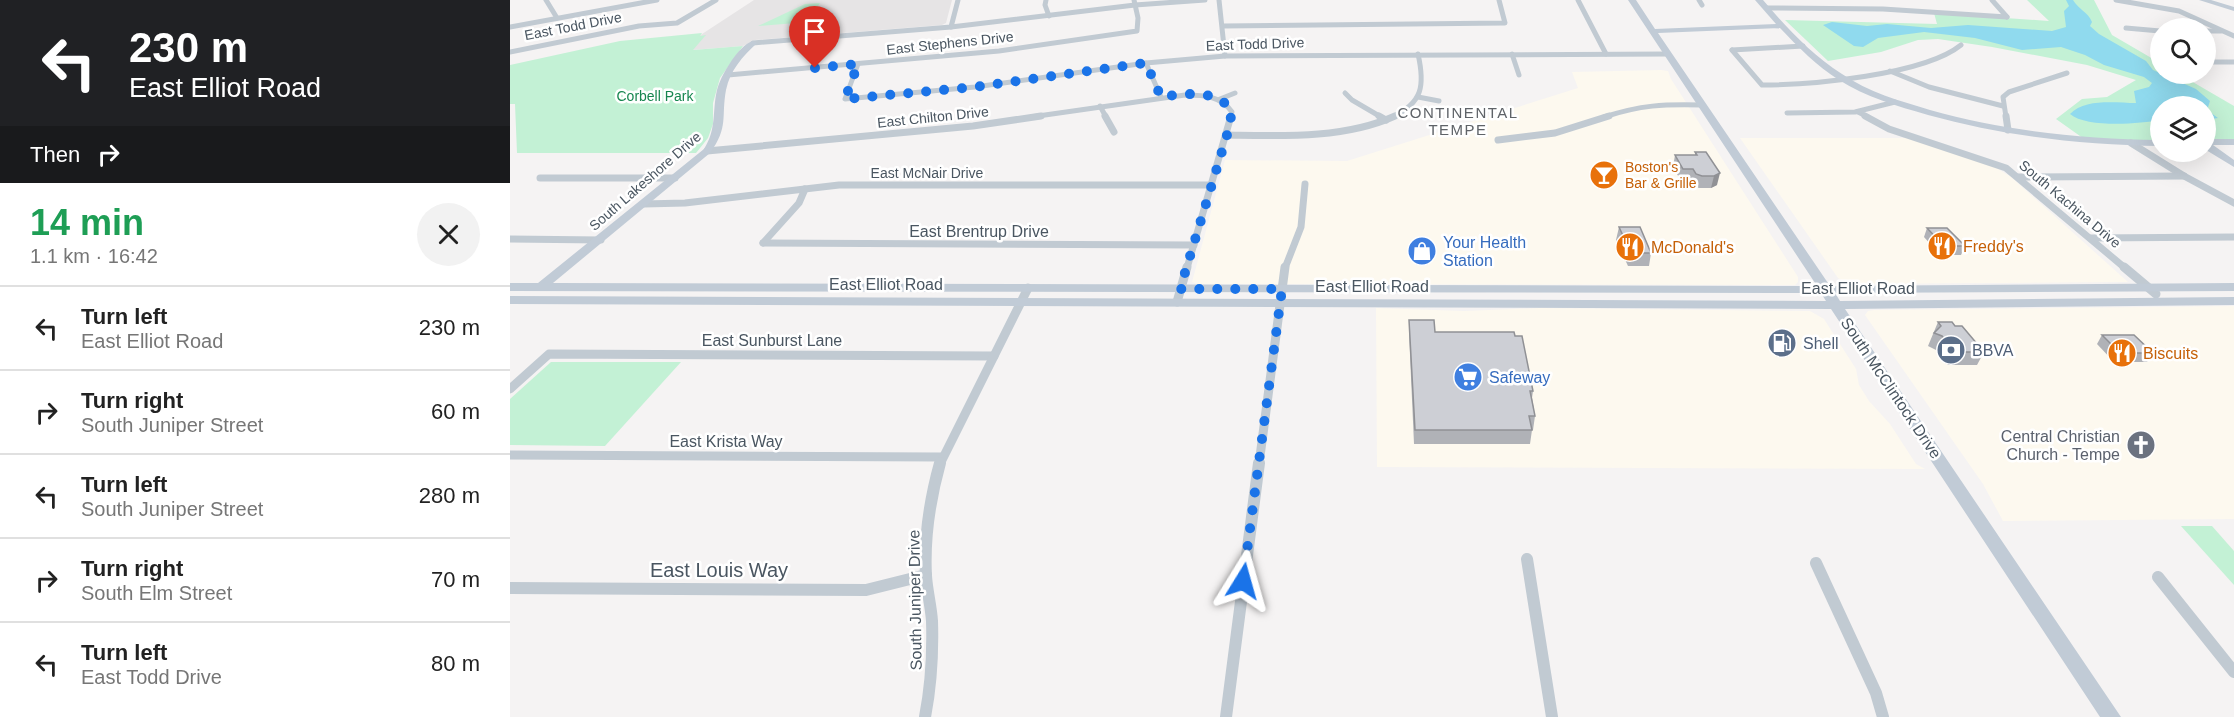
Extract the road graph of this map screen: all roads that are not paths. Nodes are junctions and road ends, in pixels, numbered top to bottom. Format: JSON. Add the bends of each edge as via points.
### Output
{"nodes":[{"id":1,"x":546,"y":0,"type":"edge"},
{"id":2,"x":657,"y":0,"type":"edge"},
{"id":3,"x":716,"y":0,"type":"edge"},
{"id":4,"x":958,"y":0,"type":"edge"},
{"id":5,"x":1046,"y":0,"type":"edge"},
{"id":6,"x":1205,"y":0,"type":"edge"},
{"id":7,"x":1220,"y":0,"type":"edge"},
{"id":8,"x":1499,"y":0,"type":"edge"},
{"id":9,"x":1578,"y":0,"type":"edge"},
{"id":10,"x":1632,"y":0,"type":"edge"},
{"id":11,"x":1759,"y":0,"type":"edge"},
{"id":12,"x":1992,"y":0,"type":"edge"},
{"id":13,"x":2116,"y":0,"type":"edge"},
{"id":14,"x":2203,"y":0,"type":"edge"},
{"id":15,"x":1809,"y":1,"type":"edge"},
{"id":16,"x":1134,"y":3,"type":"edge"},
{"id":17,"x":1766,"y":8,"type":"junction"},
{"id":18,"x":1816,"y":8,"type":"junction"},
{"id":19,"x":2234,"y":9,"type":"edge"},
{"id":20,"x":1049,"y":16,"type":"junction"},
{"id":21,"x":557,"y":18,"type":"junction"},
{"id":22,"x":1781,"y":24,"type":"junction"},
{"id":23,"x":1223,"y":26,"type":"junction"},
{"id":24,"x":510,"y":27,"type":"edge"},
{"id":25,"x":951,"y":27,"type":"junction"},
{"id":26,"x":2126,"y":28,"type":"dead end"},
{"id":27,"x":1651,"y":29,"type":"junction"},
{"id":28,"x":2150,"y":30,"type":"edge"},
{"id":29,"x":2216,"y":31,"type":"edge"},
{"id":30,"x":2224,"y":31,"type":"junction"},
{"id":31,"x":2234,"y":36,"type":"edge"},
{"id":32,"x":753,"y":43,"type":"joint"},
{"id":33,"x":1961,"y":45,"type":"dead end"},
{"id":34,"x":1803,"y":46,"type":"junction"},
{"id":35,"x":510,"y":52,"type":"edge"},
{"id":36,"x":1418,"y":54,"type":"junction"},
{"id":37,"x":1512,"y":54,"type":"junction"},
{"id":38,"x":1606,"y":54,"type":"junction"},
{"id":39,"x":1668,"y":54,"type":"junction"},
{"id":40,"x":1225,"y":56,"type":"junction"},
{"id":41,"x":2216,"y":62,"type":"edge"},
{"id":42,"x":2234,"y":62,"type":"edge"},
{"id":43,"x":1146,"y":63,"type":"junction"},
{"id":44,"x":858,"y":64,"type":"junction"},
{"id":45,"x":1890,"y":71,"type":"junction"},
{"id":46,"x":2067,"y":73,"type":"dead end"},
{"id":47,"x":728,"y":75,"type":"junction"},
{"id":48,"x":1519,"y":75,"type":"dead end"},
{"id":49,"x":1845,"y":79,"type":"junction"},
{"id":50,"x":1235,"y":93,"type":"dead end"},
{"id":51,"x":1345,"y":93,"type":"dead end"},
{"id":52,"x":1161,"y":97,"type":"junction"},
{"id":53,"x":1418,"y":97,"type":"junction"},
{"id":54,"x":1220,"y":99,"type":"junction"},
{"id":55,"x":1439,"y":101,"type":"dead end"},
{"id":56,"x":1895,"y":102,"type":"junction"},
{"id":57,"x":1702,"y":105,"type":"junction"},
{"id":58,"x":1100,"y":106,"type":"junction"},
{"id":59,"x":2003,"y":106,"type":"junction"},
{"id":60,"x":1857,"y":112,"type":"junction"},
{"id":61,"x":1787,"y":113,"type":"dead end"},
{"id":62,"x":1386,"y":120,"type":"junction"},
{"id":63,"x":2008,"y":130,"type":"junction"},
{"id":64,"x":1114,"y":132,"type":"dead end"},
{"id":65,"x":1227,"y":135,"type":"junction"},
{"id":66,"x":1498,"y":140,"type":"dead end"},
{"id":67,"x":2216,"y":142,"type":"edge"},
{"id":68,"x":2234,"y":142,"type":"edge"},
{"id":69,"x":2131,"y":143,"type":"junction"},
{"id":70,"x":2150,"y":143,"type":"edge"},
{"id":71,"x":2216,"y":147,"type":"edge"},
{"id":72,"x":707,"y":151,"type":"junction"},
{"id":73,"x":2216,"y":152,"type":"edge"},
{"id":74,"x":2234,"y":156,"type":"edge"},
{"id":75,"x":2234,"y":164,"type":"edge"},
{"id":76,"x":2184,"y":176,"type":"junction"},
{"id":77,"x":2018,"y":177,"type":"junction"},
{"id":78,"x":540,"y":178,"type":"dead end"},
{"id":79,"x":675,"y":178,"type":"junction"},
{"id":80,"x":1305,"y":184,"type":"dead end"},
{"id":81,"x":1212,"y":185,"type":"junction"},
{"id":82,"x":806,"y":189,"type":"junction"},
{"id":83,"x":2234,"y":203,"type":"edge"},
{"id":84,"x":644,"y":204,"type":"junction"},
{"id":85,"x":2234,"y":237,"type":"edge"},
{"id":86,"x":2091,"y":238,"type":"junction"},
{"id":87,"x":510,"y":239,"type":"edge"},
{"id":88,"x":601,"y":240,"type":"junction"},
{"id":89,"x":1194,"y":245,"type":"junction"},
{"id":90,"x":510,"y":287,"type":"edge"},
{"id":91,"x":542,"y":287,"type":"junction"},
{"id":92,"x":1029,"y":288,"type":"junction"},
{"id":93,"x":2234,"y":288,"type":"edge"},
{"id":94,"x":1503,"y":290,"type":"junction"},
{"id":95,"x":1826,"y":290,"type":"junction"},
{"id":96,"x":2152,"y":291,"type":"junction"},
{"id":97,"x":1179,"y":295,"type":"junction"},
{"id":98,"x":1281,"y":296,"type":"junction"},
{"id":99,"x":510,"y":300,"type":"edge"},
{"id":100,"x":524,"y":300,"type":"junction"},
{"id":101,"x":1022,"y":301,"type":"junction"},
{"id":102,"x":2234,"y":301,"type":"edge"},
{"id":103,"x":1522,"y":304,"type":"junction"},
{"id":104,"x":1836,"y":305,"type":"junction"},
{"id":105,"x":510,"y":311,"type":"edge"},
{"id":106,"x":994,"y":356,"type":"junction"},
{"id":107,"x":510,"y":389,"type":"edge"},
{"id":108,"x":510,"y":455,"type":"edge"},
{"id":109,"x":942,"y":457,"type":"junction"},
{"id":110,"x":1527,"y":559,"type":"dead end"},
{"id":111,"x":1816,"y":563,"type":"dead end"},
{"id":112,"x":926,"y":575,"type":"junction"},
{"id":113,"x":2158,"y":577,"type":"dead end"},
{"id":114,"x":510,"y":588,"type":"edge"},
{"id":115,"x":2234,"y":672,"type":"edge"},
{"id":116,"x":925,"y":717,"type":"edge"},
{"id":117,"x":1226,"y":717,"type":"edge"},
{"id":118,"x":1552,"y":717,"type":"edge"},
{"id":119,"x":1883,"y":717,"type":"edge"},
{"id":120,"x":2111,"y":717,"type":"edge"}],
"edges":[{"from":1,"to":21,"type":"street"},
{"from":2,"to":21,"type":"street"},
{"from":3,"to":35,"type":"street","name":"East Todd Drive","via":[[677,23],[639,26]]},
{"from":4,"to":25,"type":"street"},
{"from":5,"to":20,"type":"street"},
{"from":6,"to":16,"type":"street"},
{"from":7,"to":23,"type":"street"},
{"from":8,"to":23,"type":"street","via":[[1505,23]]},
{"from":9,"to":38,"type":"street"},
{"from":10,"to":27,"type":"main road","name":"South McClintock Drive"},
{"from":11,"to":17,"type":"main road"},
{"from":12,"to":18,"type":"street","via":[[2007,17]]},
{"from":13,"to":30,"type":"street","via":[[2180,11]]},
{"from":14,"to":19,"type":"main road"},
{"from":15,"to":18,"type":"street"},
{"from":16,"to":20,"type":"street"},
{"from":16,"to":44,"type":"street","name":"East Stephens Drive","via":[[1137,32],[999,51]]},
{"from":17,"to":18,"type":"street"},
{"from":17,"to":22,"type":"main road"},
{"from":20,"to":25,"type":"street"},
{"from":21,"to":24,"type":"street"},
{"from":22,"to":27,"type":"main road"},
{"from":22,"to":34,"type":"main road"},
{"from":23,"to":40,"type":"street"},
{"from":25,"to":32,"type":"street"},
{"from":26,"to":28,"type":"street"},
{"from":27,"to":39,"type":"main road","name":"South McClintock Drive"},
{"from":29,"to":30,"type":"street"},
{"from":30,"to":31,"type":"street"},
{"from":32,"to":47,"type":"main road","name":"South Lakeshore Drive"},
{"from":33,"to":45,"type":"street","via":[[1944,55]]},
{"from":34,"to":49,"type":"main road"},
{"from":34,"to":49,"type":"street","via":[[1732,50],[1762,85]]},
{"from":36,"to":37,"type":"street","name":"East Todd Drive"},
{"from":36,"to":40,"type":"street","name":"East Todd Drive"},
{"from":36,"to":53,"type":"street","via":[[1422,83]]},
{"from":37,"to":38,"type":"street","name":"East Todd Drive"},
{"from":37,"to":48,"type":"street"},
{"from":38,"to":39,"type":"street","name":"East Todd Drive"},
{"from":39,"to":57,"type":"main road","name":"South McClintock Drive"},
{"from":40,"to":43,"type":"street","name":"East Todd Drive"},
{"from":41,"to":42,"type":"street"},
{"from":43,"to":44,"type":"street","name":"East Todd Drive","via":[[975,87],[845,99]]},
{"from":43,"to":52,"type":"street"},
{"from":44,"to":47,"type":"street","name":"East Stephens Drive"},
{"from":45,"to":49,"type":"street"},
{"from":45,"to":59,"type":"street","via":[[1929,87]]},
{"from":46,"to":59,"type":"street","via":[[2009,91],[2003,97]]},
{"from":47,"to":72,"type":"main road","name":"South Lakeshore Drive","via":[[721,92],[721,123]]},
{"from":49,"to":56,"type":"main road"},
{"from":50,"to":54,"type":"street"},
{"from":51,"to":62,"type":"street"},
{"from":52,"to":54,"type":"street","name":"East Chilton Drive","via":[[1195,95]]},
{"from":52,"to":58,"type":"street","name":"East Chilton Drive"},
{"from":53,"to":55,"type":"street"},
{"from":53,"to":62,"type":"street"},
{"from":54,"to":65,"type":"street","via":[[1232,112]]},
{"from":56,"to":60,"type":"street"},
{"from":56,"to":63,"type":"main road"},
{"from":57,"to":66,"type":"street","via":[[1636,107],[1555,133]]},
{"from":57,"to":95,"type":"main road","name":"South McClintock Drive"},
{"from":58,"to":64,"type":"street"},
{"from":58,"to":72,"type":"street","name":"East Chilton Drive","via":[[973,126]]},
{"from":59,"to":63,"type":"street"},
{"from":60,"to":61,"type":"street"},
{"from":60,"to":77,"type":"street","name":"South Kachina Drive","via":[[1889,129],[1995,163]]},
{"from":62,"to":65,"type":"street","via":[[1307,135]]},
{"from":63,"to":69,"type":"main road"},
{"from":65,"to":81,"type":"street"},
{"from":67,"to":68,"type":"main road"},
{"from":69,"to":70,"type":"main road"},
{"from":69,"to":76,"type":"street"},
{"from":71,"to":74,"type":"main road"},
{"from":72,"to":79,"type":"main road","name":"South Lakeshore Drive"},
{"from":73,"to":75,"type":"main road"},
{"from":76,"to":77,"type":"street"},
{"from":76,"to":83,"type":"street"},
{"from":77,"to":86,"type":"street","name":"South Kachina Drive"},
{"from":78,"to":79,"type":"street"},
{"from":79,"to":84,"type":"main road","name":"South Lakeshore Drive"},
{"from":80,"to":98,"type":"street","via":[[1301,227],[1285,266]]},
{"from":81,"to":82,"type":"street","name":"East McNair Drive","via":[[877,184]]},
{"from":81,"to":89,"type":"street"},
{"from":82,"to":84,"type":"street","name":"East McNair Drive"},
{"from":82,"to":89,"type":"street","name":"East Brentrup Drive","via":[[799,203],[763,243]]},
{"from":84,"to":88,"type":"main road","name":"South Lakeshore Drive"},
{"from":85,"to":86,"type":"street"},
{"from":86,"to":96,"type":"street","name":"South Kachina Drive"},
{"from":87,"to":88,"type":"street"},
{"from":88,"to":91,"type":"main road","name":"South Lakeshore Drive"},
{"from":89,"to":97,"type":"street"},
{"from":90,"to":91,"type":"main road","name":"East Elliot Road"},
{"from":91,"to":92,"type":"main road","name":"East Elliot Road"},
{"from":91,"to":100,"type":"main road","name":"South Lakeshore Drive"},
{"from":92,"to":97,"type":"main road","name":"East Elliot Road"},
{"from":92,"to":101,"type":"street","name":"South Juniper Drive"},
{"from":93,"to":96,"type":"main road","name":"East Elliot Road"},
{"from":94,"to":95,"type":"main road","name":"East Elliot Road"},
{"from":94,"to":98,"type":"main road","name":"East Elliot Road"},
{"from":94,"to":103,"type":"main road"},
{"from":95,"to":96,"type":"main road","name":"East Elliot Road"},
{"from":95,"to":104,"type":"main road","name":"South McClintock Drive"},
{"from":97,"to":98,"type":"main road","name":"East Elliot Road"},
{"from":97,"to":101,"type":"main road","name":"East Elliot Road"},
{"from":98,"to":103,"type":"main road","name":"East Elliot Road"},
{"from":98,"to":117,"type":"street"},
{"from":99,"to":100,"type":"main road","name":"East Elliot Road"},
{"from":100,"to":101,"type":"main road","name":"East Elliot Road"},
{"from":100,"to":105,"type":"main road","name":"South Lakeshore Drive"},
{"from":101,"to":106,"type":"street","name":"South Juniper Drive"},
{"from":102,"to":104,"type":"main road","name":"East Elliot Road"},
{"from":103,"to":104,"type":"main road","name":"East Elliot Road"},
{"from":104,"to":120,"type":"main road","name":"South McClintock Drive"},
{"from":106,"to":107,"type":"street","name":"East Sunburst Lane","via":[[549,354]]},
{"from":106,"to":109,"type":"street","name":"South Juniper Drive"},
{"from":108,"to":109,"type":"street","name":"East Krista Way"},
{"from":109,"to":112,"type":"street","name":"South Juniper Drive","via":[[927,532]]},
{"from":110,"to":118,"type":"street"},
{"from":111,"to":119,"type":"street","via":[[1876,693]]},
{"from":112,"to":114,"type":"street","name":"East Louis Way","via":[[866,590]]},
{"from":112,"to":116,"type":"street","name":"South Juniper Drive","via":[[932,620],[930,691]]},
{"from":113,"to":115,"type":"street"}]}
